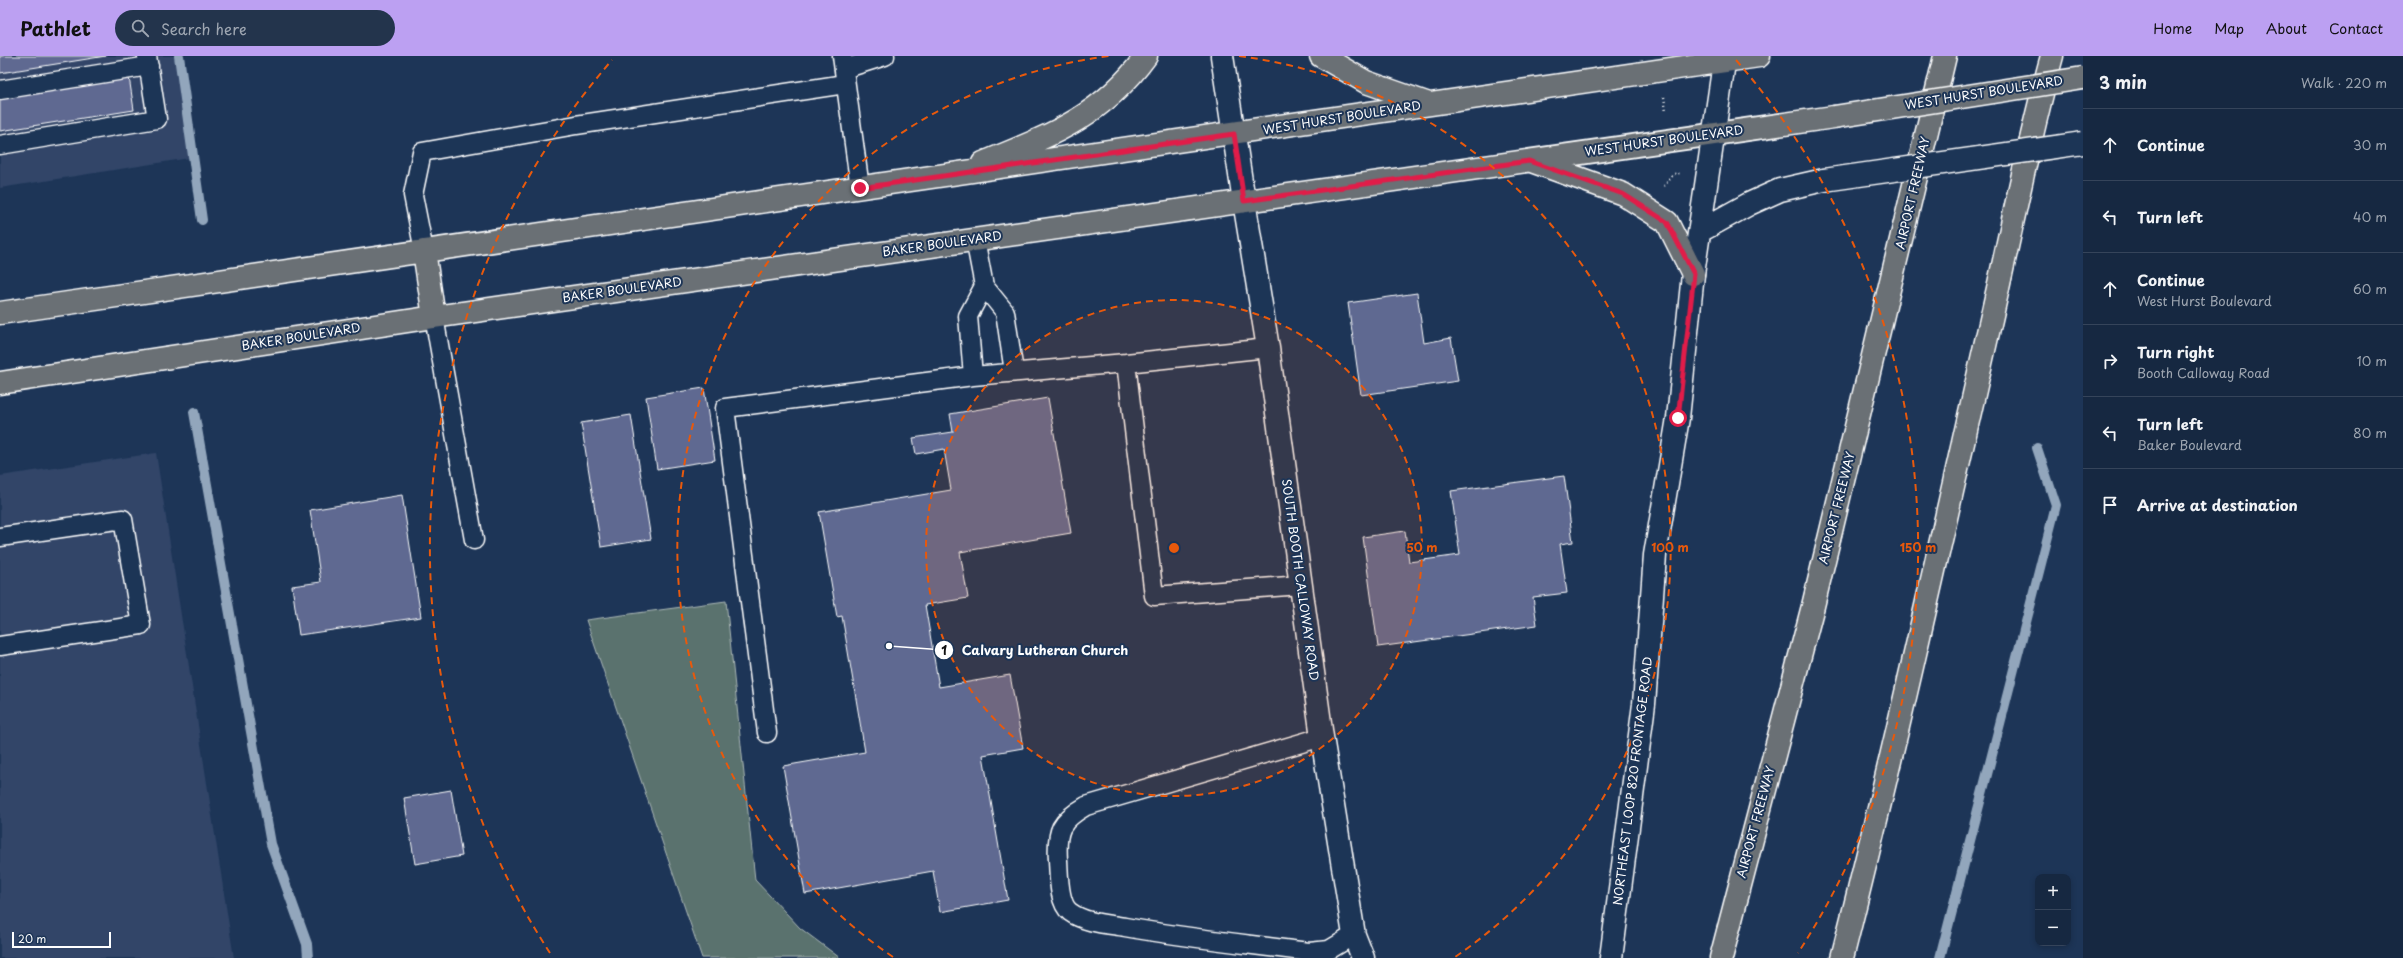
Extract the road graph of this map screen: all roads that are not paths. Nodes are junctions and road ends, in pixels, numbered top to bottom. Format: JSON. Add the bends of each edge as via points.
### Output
{"nodes":[{"id":1,"x":885,"y":56,"type":"edge"},
{"id":2,"x":1146,"y":56,"type":"edge"},
{"id":3,"x":1222,"y":56,"type":"edge"},
{"id":4,"x":1321,"y":56,"type":"edge"},
{"id":5,"x":1758,"y":56,"type":"edge"},
{"id":6,"x":1945,"y":56,"type":"edge"},
{"id":7,"x":2052,"y":56,"type":"edge"},
{"id":8,"x":1724,"y":59,"type":"edge"},
{"id":9,"x":148,"y":61,"type":"edge"},
{"id":10,"x":844,"y":69,"type":"edge"},
{"id":11,"x":2083,"y":78,"type":"edge"},
{"id":12,"x":0,"y":90,"type":"edge"},
{"id":13,"x":1432,"y":105,"type":"junction"},
{"id":14,"x":1234,"y":134,"type":"junction"},
{"id":15,"x":1713,"y":134,"type":"junction"},
{"id":16,"x":2083,"y":143,"type":"edge"},
{"id":17,"x":0,"y":145,"type":"edge"},
{"id":18,"x":1529,"y":161,"type":"junction"},
{"id":19,"x":951,"y":175,"type":"junction"},
{"id":20,"x":860,"y":188,"type":"junction"},
{"id":21,"x":1244,"y":201,"type":"junction"},
{"id":22,"x":1700,"y":231,"type":"junction"},
{"id":23,"x":975,"y":239,"type":"junction"},
{"id":24,"x":424,"y":251,"type":"junction"},
{"id":25,"x":1694,"y":274,"type":"junction"},
{"id":26,"x":984,"y":286,"type":"junction"},
{"id":27,"x":0,"y":314,"type":"edge"},
{"id":28,"x":434,"y":317,"type":"junction"},
{"id":29,"x":1268,"y":348,"type":"junction"},
{"id":30,"x":1126,"y":362,"type":"junction"},
{"id":31,"x":1014,"y":372,"type":"junction"},
{"id":32,"x":973,"y":376,"type":"junction"},
{"id":33,"x":0,"y":383,"type":"edge"},
{"id":34,"x":0,"y":537,"type":"edge"},
{"id":35,"x":474,"y":540,"type":"dead end"},
{"id":36,"x":1301,"y":585,"type":"junction"},
{"id":37,"x":0,"y":646,"type":"edge"},
{"id":38,"x":767,"y":733,"type":"dead end"},
{"id":39,"x":1322,"y":737,"type":"junction"},
{"id":40,"x":1354,"y":935,"type":"junction"},
{"id":41,"x":1363,"y":958,"type":"edge"},
{"id":42,"x":1611,"y":958,"type":"edge"},
{"id":43,"x":1721,"y":958,"type":"edge"},
{"id":44,"x":1842,"y":958,"type":"edge"}],
"edges":[{"from":1,"to":10,"type":"lane"},
{"from":2,"to":19,"type":"main road","via":[[1134,73],[1094,110],[1050,135]]},
{"from":3,"to":14,"type":"main road","name":"SOUTH BOOTH CALLOWAY ROAD"},
{"from":4,"to":13,"type":"main road","via":[[1366,82]]},
{"from":5,"to":8,"type":"main road","name":"WEST HURST BOULEVARD"},
{"from":6,"to":43,"type":"main road","name":"AIRPORT FREEWAY","via":[[1813,606]]},
{"from":7,"to":44,"type":"main road","via":[[2036,115],[1879,810]]},
{"from":8,"to":13,"type":"main road","name":"WEST HURST BOULEVARD"},
{"from":8,"to":15,"type":"main road","name":"NORTHEAST LOOP 820 FRONTAGE ROAD"},
{"from":9,"to":12,"type":"lane"},
{"from":9,"to":17,"type":"lane","via":[[157,119]]},
{"from":10,"to":20,"type":"lane"},
{"from":10,"to":24,"type":"lane","via":[[576,125],[422,152],[413,196]]},
{"from":11,"to":15,"type":"main road","name":"WEST HURST BOULEVARD","bridge":true},
{"from":13,"to":14,"type":"main road","name":"WEST HURST BOULEVARD"},
{"from":14,"to":19,"type":"main road"},
{"from":14,"to":21,"type":"main road","name":"SOUTH BOOTH CALLOWAY ROAD"},
{"from":15,"to":18,"type":"main road","name":"WEST HURST BOULEVARD"},
{"from":15,"to":22,"type":"main road","name":"NORTHEAST LOOP 820 FRONTAGE ROAD"},
{"from":16,"to":22,"type":"main road","bridge":true,"via":[[1824,180],[1780,190]]},
{"from":18,"to":21,"type":"main road","name":"WEST HURST BOULEVARD"},
{"from":18,"to":25,"type":"main road","via":[[1623,194],[1667,222]]},
{"from":19,"to":20,"type":"main road"},
{"from":20,"to":24,"type":"main road"},
{"from":21,"to":23,"type":"main road","name":"BAKER BOULEVARD"},
{"from":21,"to":29,"type":"main road","name":"SOUTH BOOTH CALLOWAY ROAD"},
{"from":22,"to":25,"type":"main road","name":"NORTHEAST LOOP 820 FRONTAGE ROAD"},
{"from":23,"to":26,"type":"lane"},
{"from":23,"to":28,"type":"main road","name":"BAKER BOULEVARD"},
{"from":24,"to":27,"type":"main road"},
{"from":24,"to":28,"type":"main road"},
{"from":25,"to":42,"type":"main road","name":"NORTHEAST LOOP 820 FRONTAGE ROAD","via":[[1678,418],[1655,555],[1644,704]]},
{"from":26,"to":31,"type":"lane","via":[[1005,312]]},
{"from":26,"to":32,"type":"lane","via":[[968,316]]},
{"from":28,"to":33,"type":"main road","name":"BAKER BOULEVARD"},
{"from":28,"to":35,"type":"lane"},
{"from":29,"to":30,"type":"lane"},
{"from":29,"to":36,"type":"main road","name":"SOUTH BOOTH CALLOWAY ROAD"},
{"from":30,"to":31,"type":"lane"},
{"from":30,"to":36,"type":"lane","via":[[1154,596]]},
{"from":31,"to":32,"type":"lane"},
{"from":32,"to":38,"type":"lane","via":[[725,408]]},
{"from":34,"to":37,"type":"lane","via":[[123,519],[141,625]]},
{"from":36,"to":39,"type":"main road","name":"SOUTH BOOTH CALLOWAY ROAD"},
{"from":39,"to":40,"type":"main road","name":"SOUTH BOOTH CALLOWAY ROAD"},
{"from":39,"to":40,"type":"lane","via":[[1086,806],[1068,816],[1058,832],[1063,901],[1069,911],[1086,920],[1160,933],[1309,952],[1329,950]]},
{"from":40,"to":41,"type":"main road","name":"SOUTH BOOTH CALLOWAY ROAD"}]}
